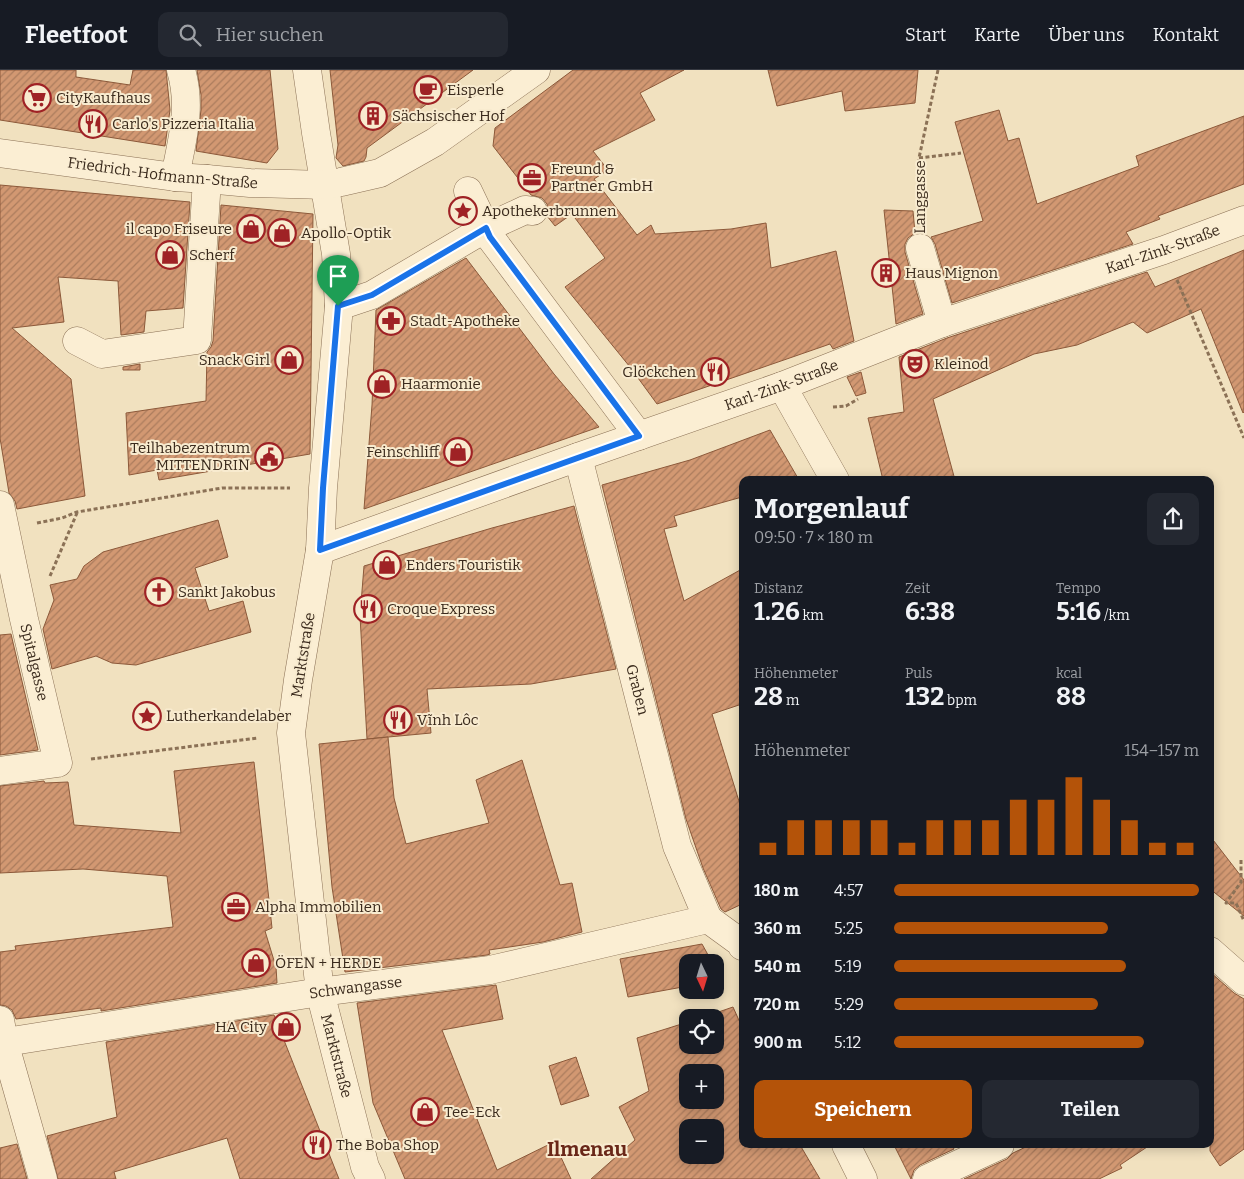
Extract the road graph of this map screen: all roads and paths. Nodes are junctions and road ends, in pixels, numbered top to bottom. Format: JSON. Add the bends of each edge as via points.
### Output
{"nodes":[{"id":1,"x":181,"y":70,"type":"edge"},
{"id":2,"x":307,"y":70,"type":"edge"},
{"id":3,"x":536,"y":70,"type":"edge"},
{"id":4,"x":938,"y":70,"type":"edge"},
{"id":5,"x":961,"y":152,"type":"dead end"},
{"id":6,"x":0,"y":153,"type":"edge"},
{"id":7,"x":919,"y":158,"type":"junction"},
{"id":8,"x":175,"y":177,"type":"junction"},
{"id":9,"x":207,"y":179,"type":"junction"},
{"id":10,"x":326,"y":185,"type":"junction"},
{"id":11,"x":468,"y":191,"type":"dead end"},
{"id":12,"x":533,"y":212,"type":"dead end"},
{"id":13,"x":1244,"y":220,"type":"edge"},
{"id":14,"x":488,"y":233,"type":"junction"},
{"id":15,"x":920,"y":248,"type":"joint"},
{"id":16,"x":1164,"y":250,"type":"junction"},
{"id":17,"x":338,"y":306,"type":"junction"},
{"id":18,"x":932,"y":333,"type":"junction"},
{"id":19,"x":77,"y":341,"type":"dead end"},
{"id":20,"x":782,"y":386,"type":"junction"},
{"id":21,"x":858,"y":399,"type":"dead end"},
{"id":22,"x":846,"y":406,"type":"dead end"},
{"id":23,"x":639,"y":436,"type":"junction"},
{"id":24,"x":1244,"y":438,"type":"edge"},
{"id":25,"x":578,"y":457,"type":"junction"},
{"id":26,"x":833,"y":476,"type":"edge"},
{"id":27,"x":323,"y":488,"type":"junction"},
{"id":28,"x":0,"y":505,"type":"edge"},
{"id":29,"x":77,"y":512,"type":"junction"},
{"id":30,"x":62,"y":518,"type":"dead end"},
{"id":31,"x":320,"y":550,"type":"junction"},
{"id":32,"x":24,"y":619,"type":"junction"},
{"id":33,"x":291,"y":733,"type":"junction"},
{"id":34,"x":58,"y":763,"type":"junction"},
{"id":35,"x":0,"y":771,"type":"edge"},
{"id":36,"x":1241,"y":860,"type":"dead end"},
{"id":37,"x":708,"y":919,"type":"junction"},
{"id":38,"x":1244,"y":921,"type":"edge"},
{"id":39,"x":739,"y":942,"type":"edge"},
{"id":40,"x":1214,"y":955,"type":"edge"},
{"id":41,"x":1244,"y":981,"type":"edge"},
{"id":42,"x":320,"y":992,"type":"junction"},
{"id":43,"x":1,"y":1035,"type":"edge"},
{"id":44,"x":848,"y":1148,"type":"edge"},
{"id":45,"x":994,"y":1148,"type":"edge"},
{"id":46,"x":43,"y":1179,"type":"edge"},
{"id":47,"x":371,"y":1179,"type":"edge"},
{"id":48,"x":863,"y":1179,"type":"edge"},
{"id":49,"x":927,"y":1179,"type":"edge"}],
"edges":[{"from":1,"to":8,"type":"street","via":[[187,107]]},
{"from":2,"to":10,"type":"street","name":"Marktstraße"},
{"from":3,"to":10,"type":"street","name":"Friedrich-Hofmann-Straße","via":[[435,142],[380,173]]},
{"from":4,"to":7,"type":"path","name":"Langgasse"},
{"from":5,"to":7,"type":"path"},
{"from":6,"to":8,"type":"street","name":"Friedrich-Hofmann-Straße"},
{"from":7,"to":15,"type":"path","name":"Langgasse"},
{"from":8,"to":9,"type":"street","name":"Friedrich-Hofmann-Straße"},
{"from":9,"to":10,"type":"street","name":"Friedrich-Hofmann-Straße"},
{"from":9,"to":19,"type":"street","via":[[197,340],[102,354]]},
{"from":10,"to":17,"type":"street","name":"Marktstraße","via":[[336,254]]},
{"from":11,"to":14,"type":"street"},
{"from":12,"to":14,"type":"street","via":[[526,210]]},
{"from":13,"to":16,"type":"street","name":"Karl-Zink-Straße"},
{"from":14,"to":17,"type":"street","via":[[372,295]]},
{"from":14,"to":23,"type":"street"},
{"from":15,"to":18,"type":"street","name":"Langgasse"},
{"from":16,"to":18,"type":"street","name":"Karl-Zink-Straße"},
{"from":16,"to":24,"type":"path"},
{"from":17,"to":27,"type":"street","name":"Marktstraße"},
{"from":18,"to":20,"type":"street","name":"Karl-Zink-Straße"},
{"from":20,"to":23,"type":"street","name":"Karl-Zink-Straße"},
{"from":20,"to":26,"type":"street"},
{"from":21,"to":22,"type":"path"},
{"from":23,"to":25,"type":"street","name":"Karl-Zink-Straße"},
{"from":25,"to":31,"type":"street","name":"Karl-Zink-Straße"},
{"from":25,"to":37,"type":"street","name":"Graben","via":[[677,846]]},
{"from":27,"to":29,"type":"path","via":[[222,488]]},
{"from":27,"to":31,"type":"street","name":"Marktstraße"},
{"from":28,"to":32,"type":"street","name":"Spitalgasse"},
{"from":29,"to":30,"type":"path"},
{"from":29,"to":32,"type":"path","via":[[49,578]]},
{"from":31,"to":33,"type":"street","name":"Marktstraße"},
{"from":32,"to":34,"type":"street","name":"Spitalgasse"},
{"from":33,"to":34,"type":"path"},
{"from":33,"to":42,"type":"street","name":"Marktstraße"},
{"from":34,"to":35,"type":"street"},
{"from":36,"to":38,"type":"path","via":[[1241,882],[1226,903],[1236,903]]},
{"from":37,"to":39,"type":"street"},
{"from":37,"to":42,"type":"street","name":"Schwangasse","via":[[490,970]]},
{"from":40,"to":41,"type":"street"},
{"from":42,"to":43,"type":"street","name":"Schwangasse"},
{"from":42,"to":47,"type":"street","name":"Marktstraße"},
{"from":43,"to":46,"type":"street"},
{"from":44,"to":48,"type":"street"},
{"from":45,"to":49,"type":"street"}]}
